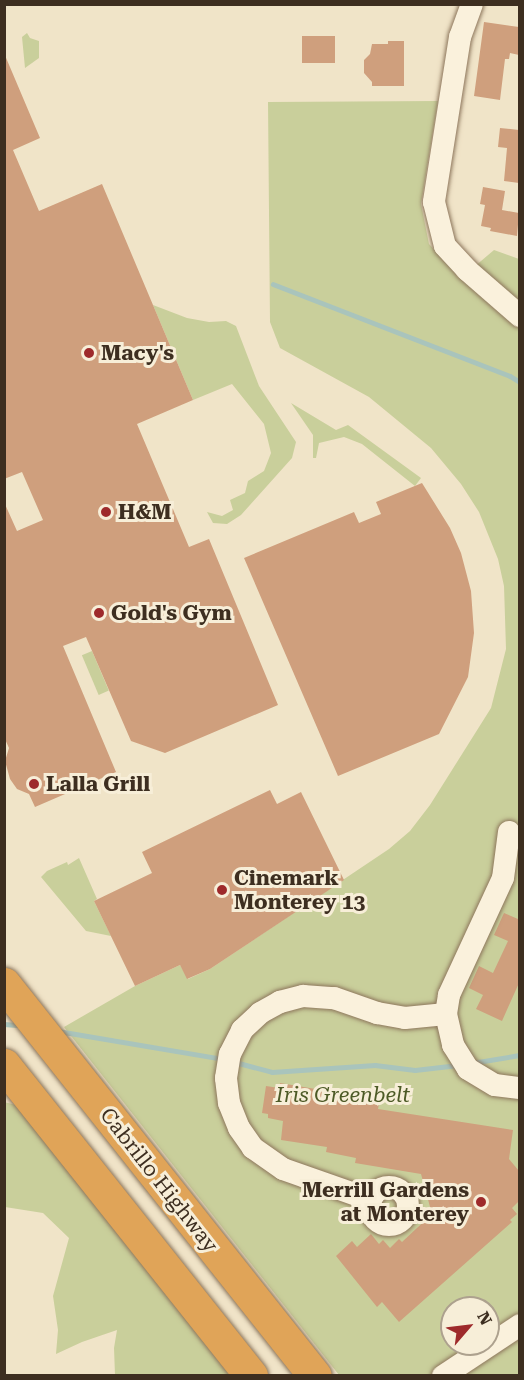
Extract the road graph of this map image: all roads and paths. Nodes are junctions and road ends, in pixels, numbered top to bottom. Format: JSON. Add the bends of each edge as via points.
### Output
{"nodes":[{"id":1,"x":472,"y":4,"type":"edge"},
{"id":2,"x":519,"y":316,"type":"edge"},
{"id":3,"x":508,"y":832,"type":"dead end"},
{"id":4,"x":4,"y":984,"type":"edge"},
{"id":5,"x":446,"y":1014,"type":"junction"},
{"id":6,"x":4,"y":1065,"type":"edge"},
{"id":7,"x":519,"y":1088,"type":"edge"},
{"id":8,"x":371,"y":1200,"type":"dead end"},
{"id":9,"x":519,"y":1325,"type":"edge"},
{"id":10,"x":250,"y":1376,"type":"edge"},
{"id":11,"x":315,"y":1376,"type":"edge"},
{"id":12,"x":443,"y":1376,"type":"edge"}],
"edges":[{"from":1,"to":2,"type":"street","via":[[460,37],[434,202],[445,246]]},
{"from":3,"to":5,"type":"street","via":[[503,878],[449,995]]},
{"from":4,"to":11,"type":"highway","name":"Cabrillo Highway"},
{"from":5,"to":7,"type":"street","via":[[453,1045],[468,1069],[495,1085]]},
{"from":5,"to":8,"type":"street","via":[[405,1018],[334,998],[303,996],[260,1013],[242,1030],[230,1054],[226,1078],[229,1103],[253,1148],[283,1169]]},
{"from":6,"to":10,"type":"highway"},
{"from":9,"to":12,"type":"street"}]}
